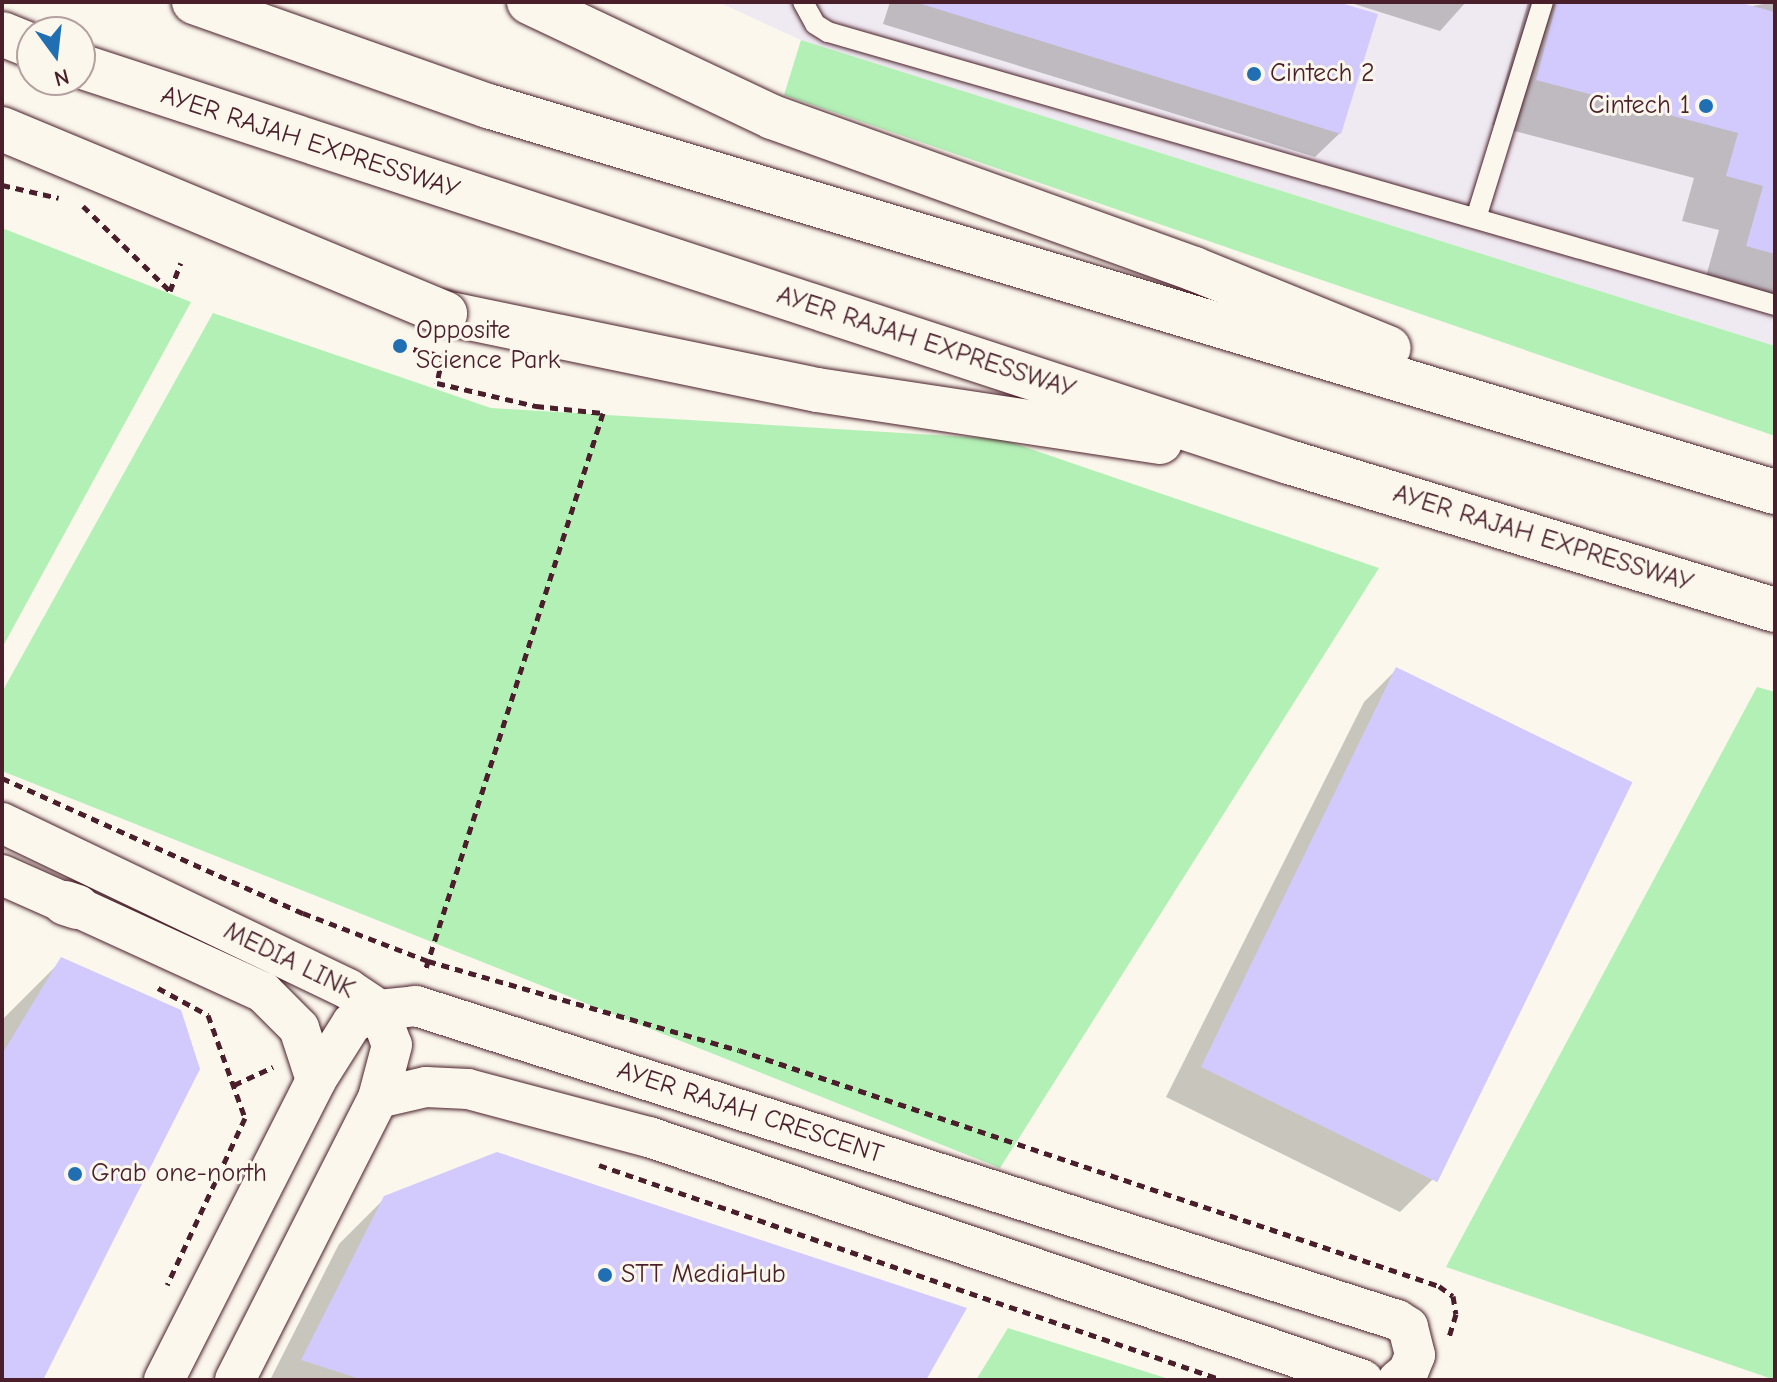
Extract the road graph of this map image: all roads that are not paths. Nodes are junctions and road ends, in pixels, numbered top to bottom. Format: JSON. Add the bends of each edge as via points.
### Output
{"nodes":[{"id":1,"x":194,"y":2,"type":"edge"},
{"id":2,"x":529,"y":2,"type":"edge"},
{"id":3,"x":803,"y":2,"type":"edge"},
{"id":4,"x":1543,"y":2,"type":"edge"},
{"id":5,"x":96,"y":71,"type":"edge"},
{"id":6,"x":2,"y":129,"type":"edge"},
{"id":7,"x":1477,"y":215,"type":"junction"},
{"id":8,"x":1775,"y":305,"type":"edge"},
{"id":9,"x":1644,"y":450,"type":"junction"},
{"id":10,"x":1289,"y":462,"type":"junction"},
{"id":11,"x":1775,"y":492,"type":"edge"},
{"id":12,"x":1775,"y":610,"type":"edge"},
{"id":13,"x":2,"y":823,"type":"edge"},
{"id":14,"x":2,"y":875,"type":"edge"},
{"id":15,"x":379,"y":1010,"type":"junction"},
{"id":16,"x":316,"y":1080,"type":"junction"},
{"id":17,"x":378,"y":1098,"type":"junction"},
{"id":18,"x":164,"y":1380,"type":"edge"},
{"id":19,"x":235,"y":1380,"type":"edge"},
{"id":20,"x":1363,"y":1380,"type":"edge"},
{"id":21,"x":1398,"y":1380,"type":"edge"}],
"edges":[{"from":1,"to":9,"type":"highway","via":[[488,106]]},
{"from":2,"to":9,"type":"highway","via":[[772,117],[1194,269]]},
{"from":3,"to":7,"type":"lane","via":[[815,24],[828,32]]},
{"from":4,"to":7,"type":"lane"},
{"from":5,"to":10,"type":"highway","name":"AYER RAJAH EXPRESSWAY"},
{"from":6,"to":10,"type":"highway","bridge":true,"via":[[445,313],[817,390]]},
{"from":7,"to":8,"type":"lane"},
{"from":9,"to":11,"type":"highway"},
{"from":10,"to":12,"type":"highway","name":"AYER RAJAH EXPRESSWAY"},
{"from":13,"to":15,"type":"street","name":"MEDIA LINK","via":[[348,989]]},
{"from":14,"to":16,"type":"street","name":"MEDIA LINK","via":[[263,992],[299,1028]]},
{"from":15,"to":16,"type":"street","via":[[352,1023]]},
{"from":15,"to":17,"type":"street","name":"MEDIA LINK","via":[[392,1045]]},
{"from":15,"to":21,"type":"street","name":"AYER RAJAH CRESCENT","via":[[416,1006],[1397,1320],[1408,1327],[1415,1355]]},
{"from":16,"to":18,"type":"street"},
{"from":17,"to":19,"type":"street","name":"MEDIA LINK"},
{"from":17,"to":20,"type":"street","via":[[426,1087],[468,1089],[649,1137]]}]}
